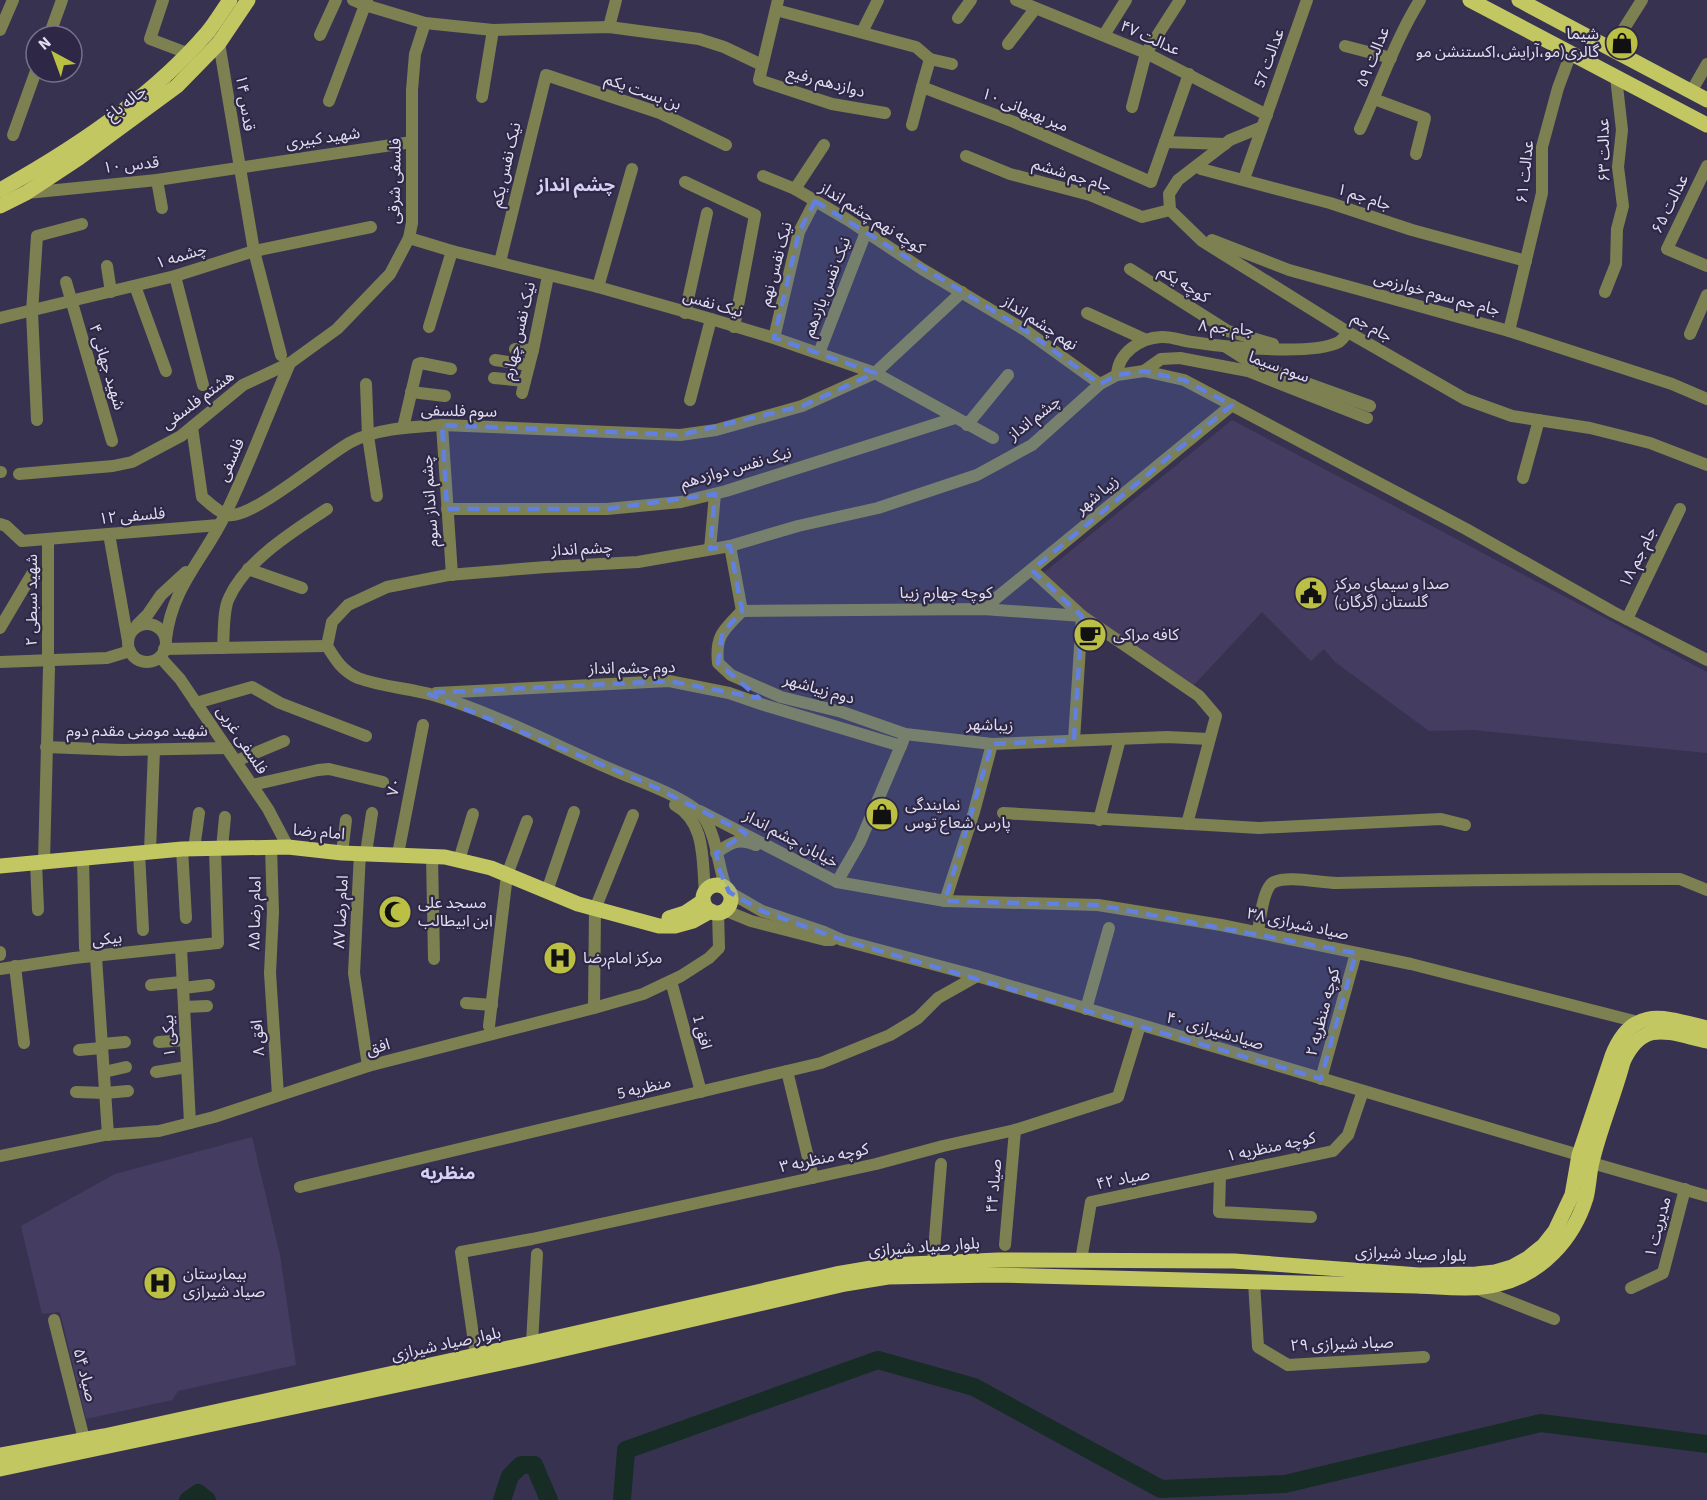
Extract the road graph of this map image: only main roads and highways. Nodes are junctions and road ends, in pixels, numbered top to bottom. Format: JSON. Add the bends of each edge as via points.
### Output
{"nodes":[{"id":1,"x":230,"y":0,"type":"edge"},
{"id":2,"x":248,"y":0,"type":"edge"},
{"id":3,"x":1470,"y":0,"type":"edge"},
{"id":4,"x":1527,"y":2,"type":"edge"},
{"id":5,"x":213,"y":38,"type":"junction"},
{"id":6,"x":1707,"y":100,"type":"edge"},
{"id":7,"x":1707,"y":125,"type":"edge"},
{"id":8,"x":4,"y":184,"type":"edge"},
{"id":9,"x":0,"y":206,"type":"edge"},
{"id":10,"x":0,"y":866,"type":"edge"},
{"id":11,"x":712,"y":905,"type":"junction"},
{"id":12,"x":1707,"y":1028,"type":"edge"},
{"id":13,"x":1707,"y":1041,"type":"edge"},
{"id":14,"x":1585,"y":1159,"type":"junction"},
{"id":15,"x":533,"y":1350,"type":"junction"},
{"id":16,"x":0,"y":1455,"type":"edge"},
{"id":17,"x":0,"y":1468,"type":"edge"}],
"edges":[{"from":1,"to":5,"type":"main road","name":"چاله باغ"},
{"from":2,"to":5,"type":"main road","name":"چاله باغ"},
{"from":3,"to":7,"type":"main road"},
{"from":4,"to":6,"type":"main road"},
{"from":5,"to":8,"type":"main road","name":"چاله باغ","via":[[187,53],[126,108],[71,147]]},
{"from":5,"to":9,"type":"main road","name":"چاله باغ","via":[[177,86],[154,105],[80,158]]},
{"from":10,"to":11,"type":"main road","name":"امام رضا","via":[[188,849],[288,847],[459,860],[491,868],[595,909],[659,926],[693,921]]},
{"from":11,"to":11,"type":"main road","via":[[730,901],[727,890],[712,886]]},
{"from":12,"to":14,"type":"main road","name":"بلوار صیاد شیرازی","via":[[1660,1018],[1638,1022],[1627,1029],[1618,1041]]},
{"from":13,"to":14,"type":"main road","name":"بلوار صیاد شیرازی","via":[[1667,1032],[1647,1034],[1637,1040],[1623,1062]]},
{"from":14,"to":15,"type":"main road","name":"بلوار صیاد شیرازی","via":[[1555,1231],[1544,1245],[1512,1267],[1495,1272],[1419,1275],[1234,1261],[998,1260],[889,1265],[836,1274]]},
{"from":14,"to":15,"type":"main road","name":"بلوار صیاد شیرازی","via":[[1586,1198],[1566,1238],[1536,1269],[1497,1285],[995,1275],[888,1277]]},
{"from":15,"to":16,"type":"main road","name":"بلوار صیاد شیرازی","via":[[476,1356]]},
{"from":15,"to":17,"type":"main road","name":"بلوار صیاد شیرازی"}]}
